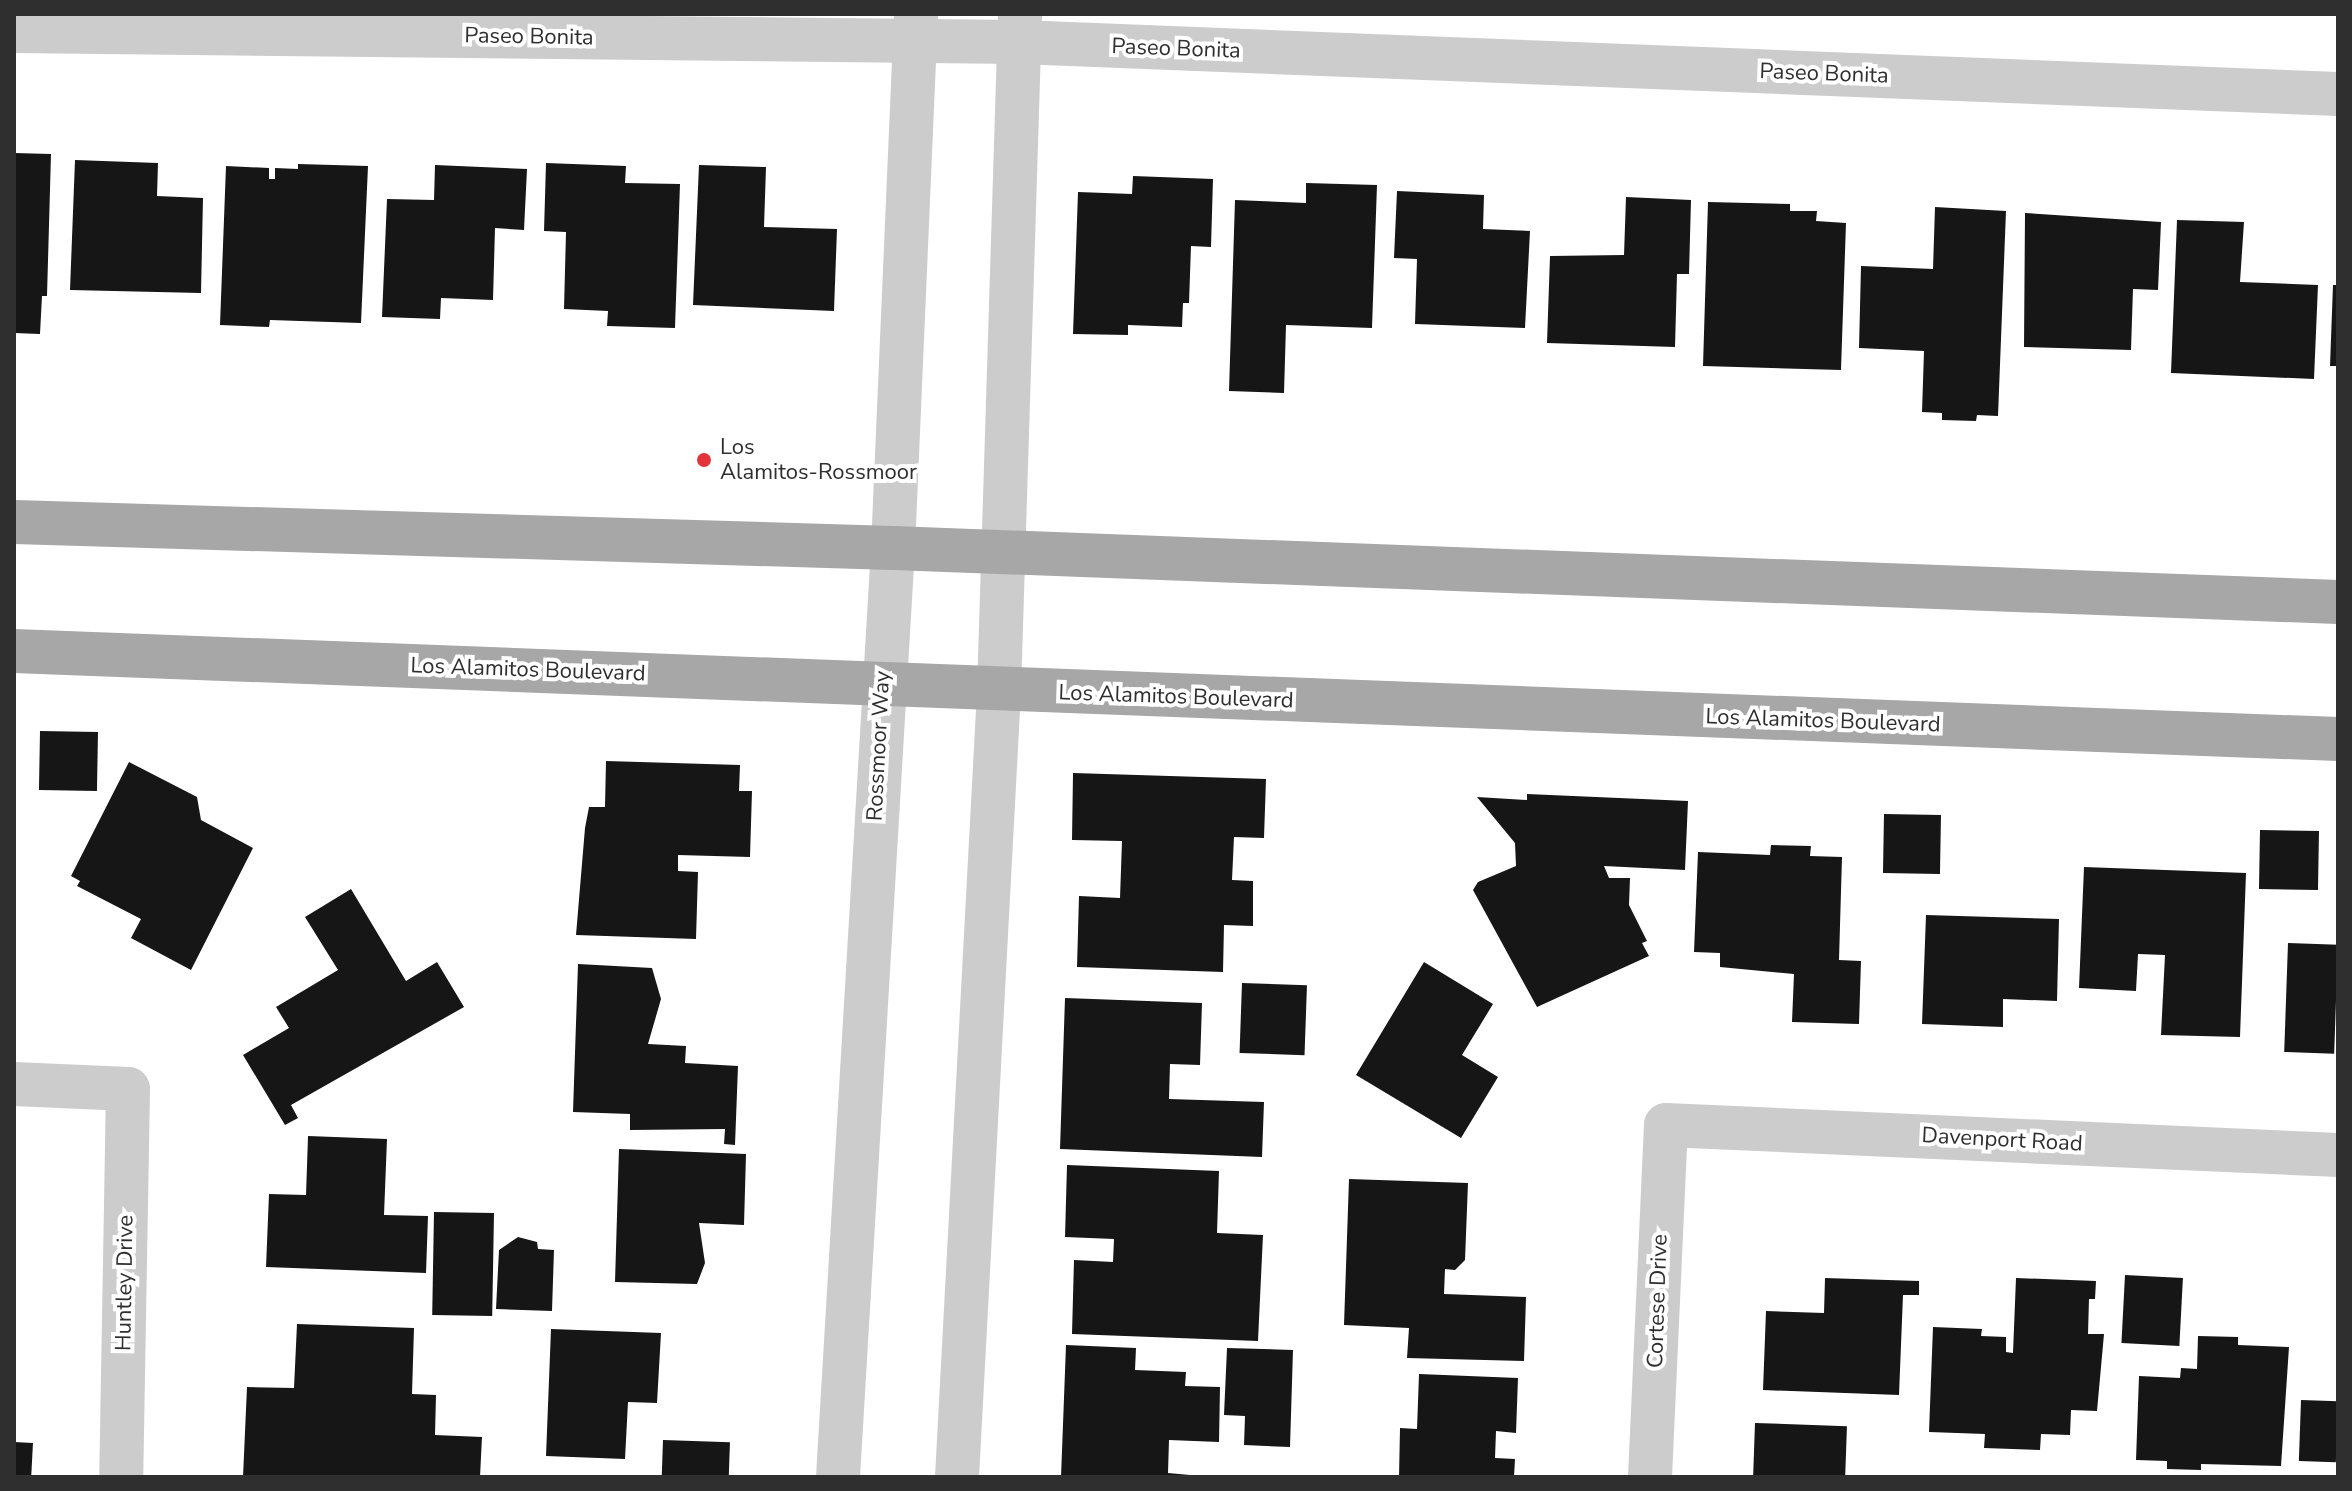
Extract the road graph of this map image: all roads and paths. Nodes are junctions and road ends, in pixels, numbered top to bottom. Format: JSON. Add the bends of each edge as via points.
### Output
{"nodes":[{"id":1,"x":916,"y":28,"type":"edge"},
{"id":2,"x":1020,"y":28,"type":"edge"},
{"id":3,"x":14,"y":31,"type":"edge"},
{"id":4,"x":2338,"y":94,"type":"edge"},
{"id":5,"x":14,"y":522,"type":"edge"},
{"id":6,"x":893,"y":548,"type":"junction"},
{"id":7,"x":1000,"y":554,"type":"junction"},
{"id":8,"x":2338,"y":602,"type":"edge"},
{"id":9,"x":14,"y":651,"type":"edge"},
{"id":10,"x":882,"y":683,"type":"junction"},
{"id":11,"x":999,"y":691,"type":"junction"},
{"id":12,"x":2338,"y":739,"type":"edge"},
{"id":13,"x":14,"y":1084,"type":"edge"},
{"id":14,"x":1666,"y":1125,"type":"joint"},
{"id":15,"x":2338,"y":1155,"type":"edge"},
{"id":16,"x":121,"y":1477,"type":"edge"},
{"id":17,"x":838,"y":1477,"type":"edge"},
{"id":18,"x":957,"y":1477,"type":"edge"},
{"id":19,"x":1650,"y":1477,"type":"edge"}],
"edges":[{"from":1,"to":2,"type":"street","name":"Paseo Bonita"},
{"from":1,"to":3,"type":"street","name":"Paseo Bonita"},
{"from":1,"to":6,"type":"street","name":"Rossmoor Way"},
{"from":2,"to":4,"type":"street","name":"Paseo Bonita"},
{"from":2,"to":7,"type":"street"},
{"from":5,"to":6,"type":"main road"},
{"from":6,"to":7,"type":"main road"},
{"from":6,"to":10,"type":"street","name":"Rossmoor Way"},
{"from":7,"to":8,"type":"main road"},
{"from":7,"to":11,"type":"street"},
{"from":9,"to":10,"type":"main road","name":"Los Alamitos Boulevard"},
{"from":10,"to":11,"type":"main road","name":"Los Alamitos Boulevard"},
{"from":10,"to":17,"type":"street","name":"Rossmoor Way"},
{"from":11,"to":12,"type":"main road","name":"Los Alamitos Boulevard"},
{"from":11,"to":18,"type":"street"},
{"from":13,"to":16,"type":"street","name":"Huntley Drive","via":[[128,1089]]},
{"from":14,"to":15,"type":"street","name":"Davenport Road"},
{"from":14,"to":19,"type":"street","name":"Cortese Drive"}]}
